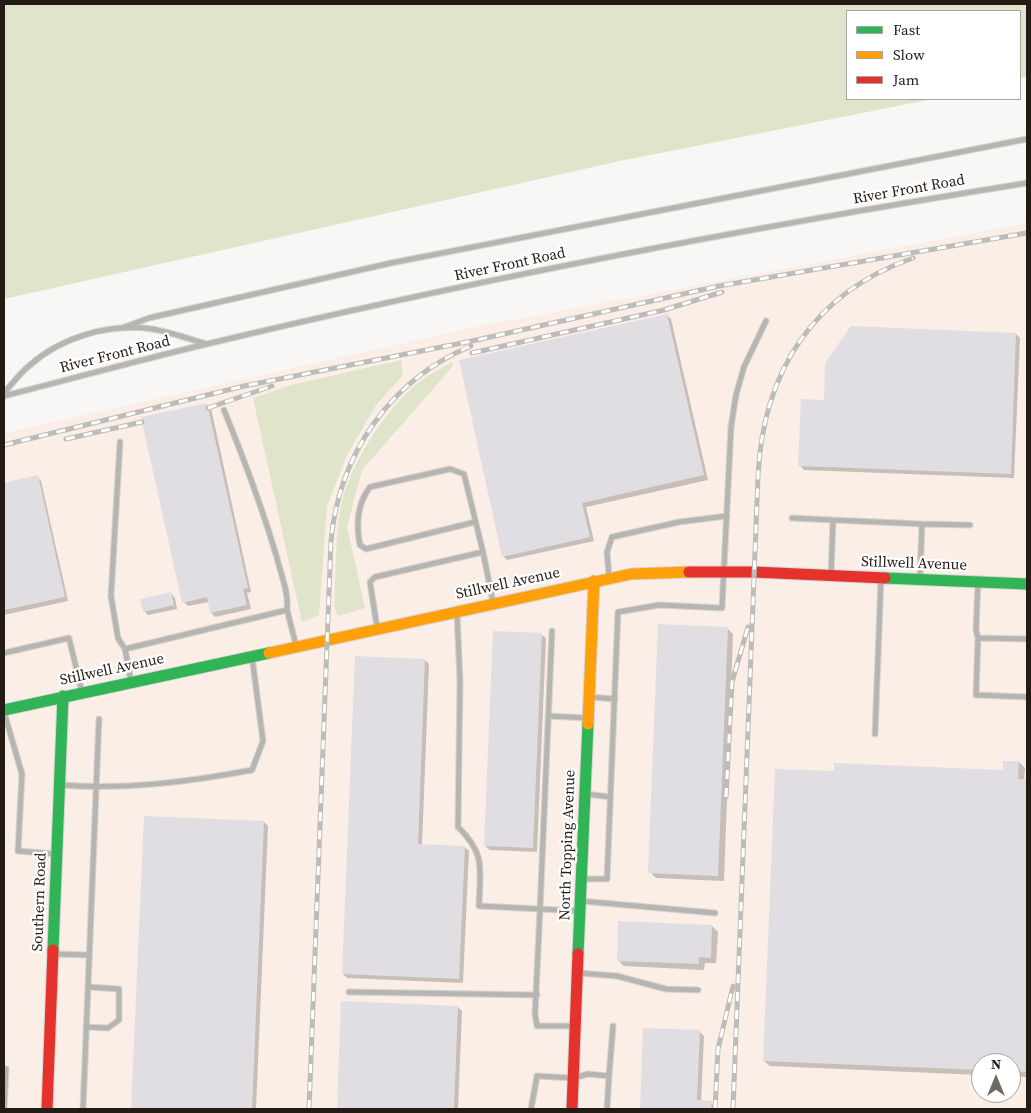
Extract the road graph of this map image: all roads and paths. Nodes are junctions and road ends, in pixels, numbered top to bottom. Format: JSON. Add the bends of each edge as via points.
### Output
{"nodes":[{"id":1,"x":1027,"y":139,"type":"edge"},
{"id":2,"x":1027,"y":183,"type":"edge"},
{"id":3,"x":766,"y":321,"type":"dead end"},
{"id":4,"x":122,"y":328,"type":"junction"},
{"id":5,"x":208,"y":344,"type":"junction"},
{"id":6,"x":4,"y":395,"type":"edge"},
{"id":7,"x":224,"y":410,"type":"dead end"},
{"id":8,"x":120,"y":442,"type":"dead end"},
{"id":9,"x":727,"y":516,"type":"junction"},
{"id":10,"x":792,"y":518,"type":"dead end"},
{"id":11,"x":833,"y":520,"type":"junction"},
{"id":12,"x":475,"y":522,"type":"junction"},
{"id":13,"x":922,"y":524,"type":"junction"},
{"id":14,"x":970,"y":525,"type":"dead end"},
{"id":15,"x":483,"y":552,"type":"junction"},
{"id":16,"x":724,"y":572,"type":"junction"},
{"id":17,"x":831,"y":576,"type":"junction"},
{"id":18,"x":609,"y":578,"type":"junction"},
{"id":19,"x":881,"y":578,"type":"junction"},
{"id":20,"x":920,"y":579,"type":"junction"},
{"id":21,"x":594,"y":581,"type":"junction"},
{"id":22,"x":978,"y":582,"type":"junction"},
{"id":23,"x":1027,"y":584,"type":"edge"},
{"id":24,"x":493,"y":602,"type":"junction"},
{"id":25,"x":287,"y":610,"type":"junction"},
{"id":26,"x":457,"y":610,"type":"junction"},
{"id":27,"x":377,"y":628,"type":"junction"},
{"id":28,"x":552,"y":631,"type":"dead end"},
{"id":29,"x":978,"y":638,"type":"junction"},
{"id":30,"x":1027,"y":639,"type":"edge"},
{"id":31,"x":296,"y":645,"type":"junction"},
{"id":32,"x":125,"y":649,"type":"junction"},
{"id":33,"x":4,"y":653,"type":"edge"},
{"id":34,"x":251,"y":655,"type":"junction"},
{"id":35,"x":131,"y":681,"type":"junction"},
{"id":36,"x":82,"y":692,"type":"junction"},
{"id":37,"x":63,"y":696,"type":"junction"},
{"id":38,"x":589,"y":697,"type":"junction"},
{"id":39,"x":1027,"y":697,"type":"edge"},
{"id":40,"x":615,"y":699,"type":"junction"},
{"id":41,"x":4,"y":711,"type":"edge"},
{"id":42,"x":548,"y":716,"type":"junction"},
{"id":43,"x":588,"y":718,"type":"junction"},
{"id":44,"x":99,"y":719,"type":"dead end"},
{"id":45,"x":875,"y":734,"type":"dead end"},
{"id":46,"x":60,"y":785,"type":"junction"},
{"id":47,"x":96,"y":787,"type":"junction"},
{"id":48,"x":585,"y":794,"type":"junction"},
{"id":49,"x":610,"y":797,"type":"junction"},
{"id":50,"x":57,"y":854,"type":"junction"},
{"id":51,"x":582,"y":879,"type":"junction"},
{"id":52,"x":580,"y":906,"type":"junction"},
{"id":53,"x":540,"y":909,"type":"junction"},
{"id":54,"x":715,"y":913,"type":"dead end"},
{"id":55,"x":53,"y":954,"type":"junction"},
{"id":56,"x":89,"y":955,"type":"junction"},
{"id":57,"x":578,"y":973,"type":"junction"},
{"id":58,"x":88,"y":988,"type":"junction"},
{"id":59,"x":698,"y":990,"type":"dead end"},
{"id":60,"x":348,"y":992,"type":"dead end"},
{"id":61,"x":537,"y":995,"type":"junction"},
{"id":62,"x":576,"y":1026,"type":"junction"},
{"id":63,"x":613,"y":1026,"type":"dead end"},
{"id":64,"x":86,"y":1027,"type":"junction"},
{"id":65,"x":6,"y":1069,"type":"dead end"},
{"id":66,"x":609,"y":1076,"type":"junction"},
{"id":67,"x":573,"y":1078,"type":"junction"},
{"id":68,"x":4,"y":1109,"type":"edge"},
{"id":69,"x":47,"y":1109,"type":"edge"},
{"id":70,"x":83,"y":1109,"type":"edge"},
{"id":71,"x":531,"y":1109,"type":"edge"},
{"id":72,"x":572,"y":1109,"type":"edge"},
{"id":73,"x":607,"y":1109,"type":"edge"}],
"edges":[{"from":1,"to":4,"type":"lane","via":[[391,263],[149,318]]},
{"from":2,"to":5,"type":"lane","name":"River Front Road","via":[[596,260]]},
{"from":3,"to":9,"type":"lane","via":[[744,367],[736,395],[731,427]]},
{"from":4,"to":5,"type":"lane","via":[[152,329]]},
{"from":4,"to":6,"type":"lane","via":[[73,339],[47,351]]},
{"from":5,"to":6,"type":"lane","name":"River Front Road"},
{"from":7,"to":25,"type":"lane","via":[[261,504],[283,580]]},
{"from":8,"to":32,"type":"lane","via":[[111,596],[116,631]]},
{"from":9,"to":16,"type":"lane"},
{"from":9,"to":18,"type":"lane","via":[[679,522],[612,537],[607,552]]},
{"from":10,"to":11,"type":"lane"},
{"from":11,"to":13,"type":"lane"},
{"from":11,"to":17,"type":"lane"},
{"from":12,"to":12,"type":"lane","via":[[464,474],[450,469],[370,488],[363,497],[357,527],[360,545],[366,549]]},
{"from":12,"to":15,"type":"lane"},
{"from":13,"to":14,"type":"lane"},
{"from":13,"to":20,"type":"lane"},
{"from":15,"to":24,"type":"lane"},
{"from":15,"to":27,"type":"lane","via":[[375,577],[370,588]]},
{"from":16,"to":17,"type":"street","name":"Stillwell Avenue"},
{"from":16,"to":18,"type":"street","name":"Stillwell Avenue","via":[[664,572]]},
{"from":16,"to":40,"type":"lane","via":[[722,608],[660,605],[618,612]]},
{"from":17,"to":19,"type":"street","name":"Stillwell Avenue"},
{"from":18,"to":21,"type":"street","name":"Stillwell Avenue"},
{"from":19,"to":20,"type":"street","name":"Stillwell Avenue"},
{"from":19,"to":45,"type":"lane"},
{"from":20,"to":22,"type":"street","name":"Stillwell Avenue"},
{"from":21,"to":24,"type":"street","name":"Stillwell Avenue"},
{"from":21,"to":38,"type":"street","name":"North Topping Avenue"},
{"from":22,"to":23,"type":"street","name":"Stillwell Avenue"},
{"from":22,"to":29,"type":"lane"},
{"from":24,"to":26,"type":"street","name":"Stillwell Avenue"},
{"from":25,"to":31,"type":"lane"},
{"from":25,"to":32,"type":"lane"},
{"from":26,"to":27,"type":"street","name":"Stillwell Avenue"},
{"from":26,"to":53,"type":"lane","via":[[460,682],[458,827],[472,841],[480,858],[479,906]]},
{"from":27,"to":31,"type":"street","name":"Stillwell Avenue"},
{"from":28,"to":42,"type":"lane"},
{"from":29,"to":30,"type":"lane"},
{"from":29,"to":39,"type":"lane","via":[[976,695]]},
{"from":31,"to":34,"type":"street","name":"Stillwell Avenue"},
{"from":32,"to":35,"type":"lane"},
{"from":33,"to":36,"type":"lane","via":[[69,638]]},
{"from":34,"to":35,"type":"street","name":"Stillwell Avenue"},
{"from":34,"to":47,"type":"lane","via":[[263,741],[252,770],[191,782]]},
{"from":35,"to":36,"type":"street","name":"Stillwell Avenue"},
{"from":36,"to":37,"type":"street","name":"Stillwell Avenue"},
{"from":37,"to":41,"type":"street","name":"Stillwell Avenue"},
{"from":37,"to":46,"type":"street","name":"Southern Road"},
{"from":38,"to":40,"type":"lane"},
{"from":38,"to":43,"type":"street","name":"North Topping Avenue"},
{"from":40,"to":49,"type":"lane"},
{"from":41,"to":50,"type":"lane","via":[[22,774],[18,851]]},
{"from":42,"to":43,"type":"lane"},
{"from":42,"to":53,"type":"lane"},
{"from":43,"to":48,"type":"street","name":"North Topping Avenue"},
{"from":44,"to":47,"type":"lane"},
{"from":46,"to":47,"type":"lane"},
{"from":46,"to":50,"type":"street","name":"Southern Road"},
{"from":47,"to":56,"type":"lane"},
{"from":48,"to":49,"type":"lane"},
{"from":48,"to":51,"type":"street","name":"North Topping Avenue"},
{"from":49,"to":51,"type":"lane","via":[[607,879]]},
{"from":50,"to":55,"type":"street","name":"Southern Road"},
{"from":51,"to":52,"type":"street","name":"North Topping Avenue"},
{"from":52,"to":53,"type":"lane"},
{"from":52,"to":54,"type":"lane"},
{"from":52,"to":57,"type":"street","name":"North Topping Avenue"},
{"from":53,"to":61,"type":"lane"},
{"from":55,"to":56,"type":"lane"},
{"from":55,"to":69,"type":"street","name":"Southern Road"},
{"from":56,"to":58,"type":"lane"},
{"from":57,"to":59,"type":"lane","via":[[617,976],[666,989]]},
{"from":57,"to":62,"type":"street","name":"North Topping Avenue"},
{"from":58,"to":64,"type":"lane"},
{"from":58,"to":64,"type":"lane","via":[[119,989],[119,1020],[108,1028]]},
{"from":60,"to":61,"type":"lane"},
{"from":61,"to":62,"type":"lane","via":[[537,1026]]},
{"from":62,"to":67,"type":"street","name":"North Topping Avenue"},
{"from":63,"to":66,"type":"lane"},
{"from":64,"to":70,"type":"lane"},
{"from":65,"to":68,"type":"lane"},
{"from":66,"to":67,"type":"lane","via":[[588,1074]]},
{"from":66,"to":73,"type":"lane"},
{"from":67,"to":71,"type":"lane","via":[[537,1076]]},
{"from":67,"to":72,"type":"street","name":"North Topping Avenue"}]}
